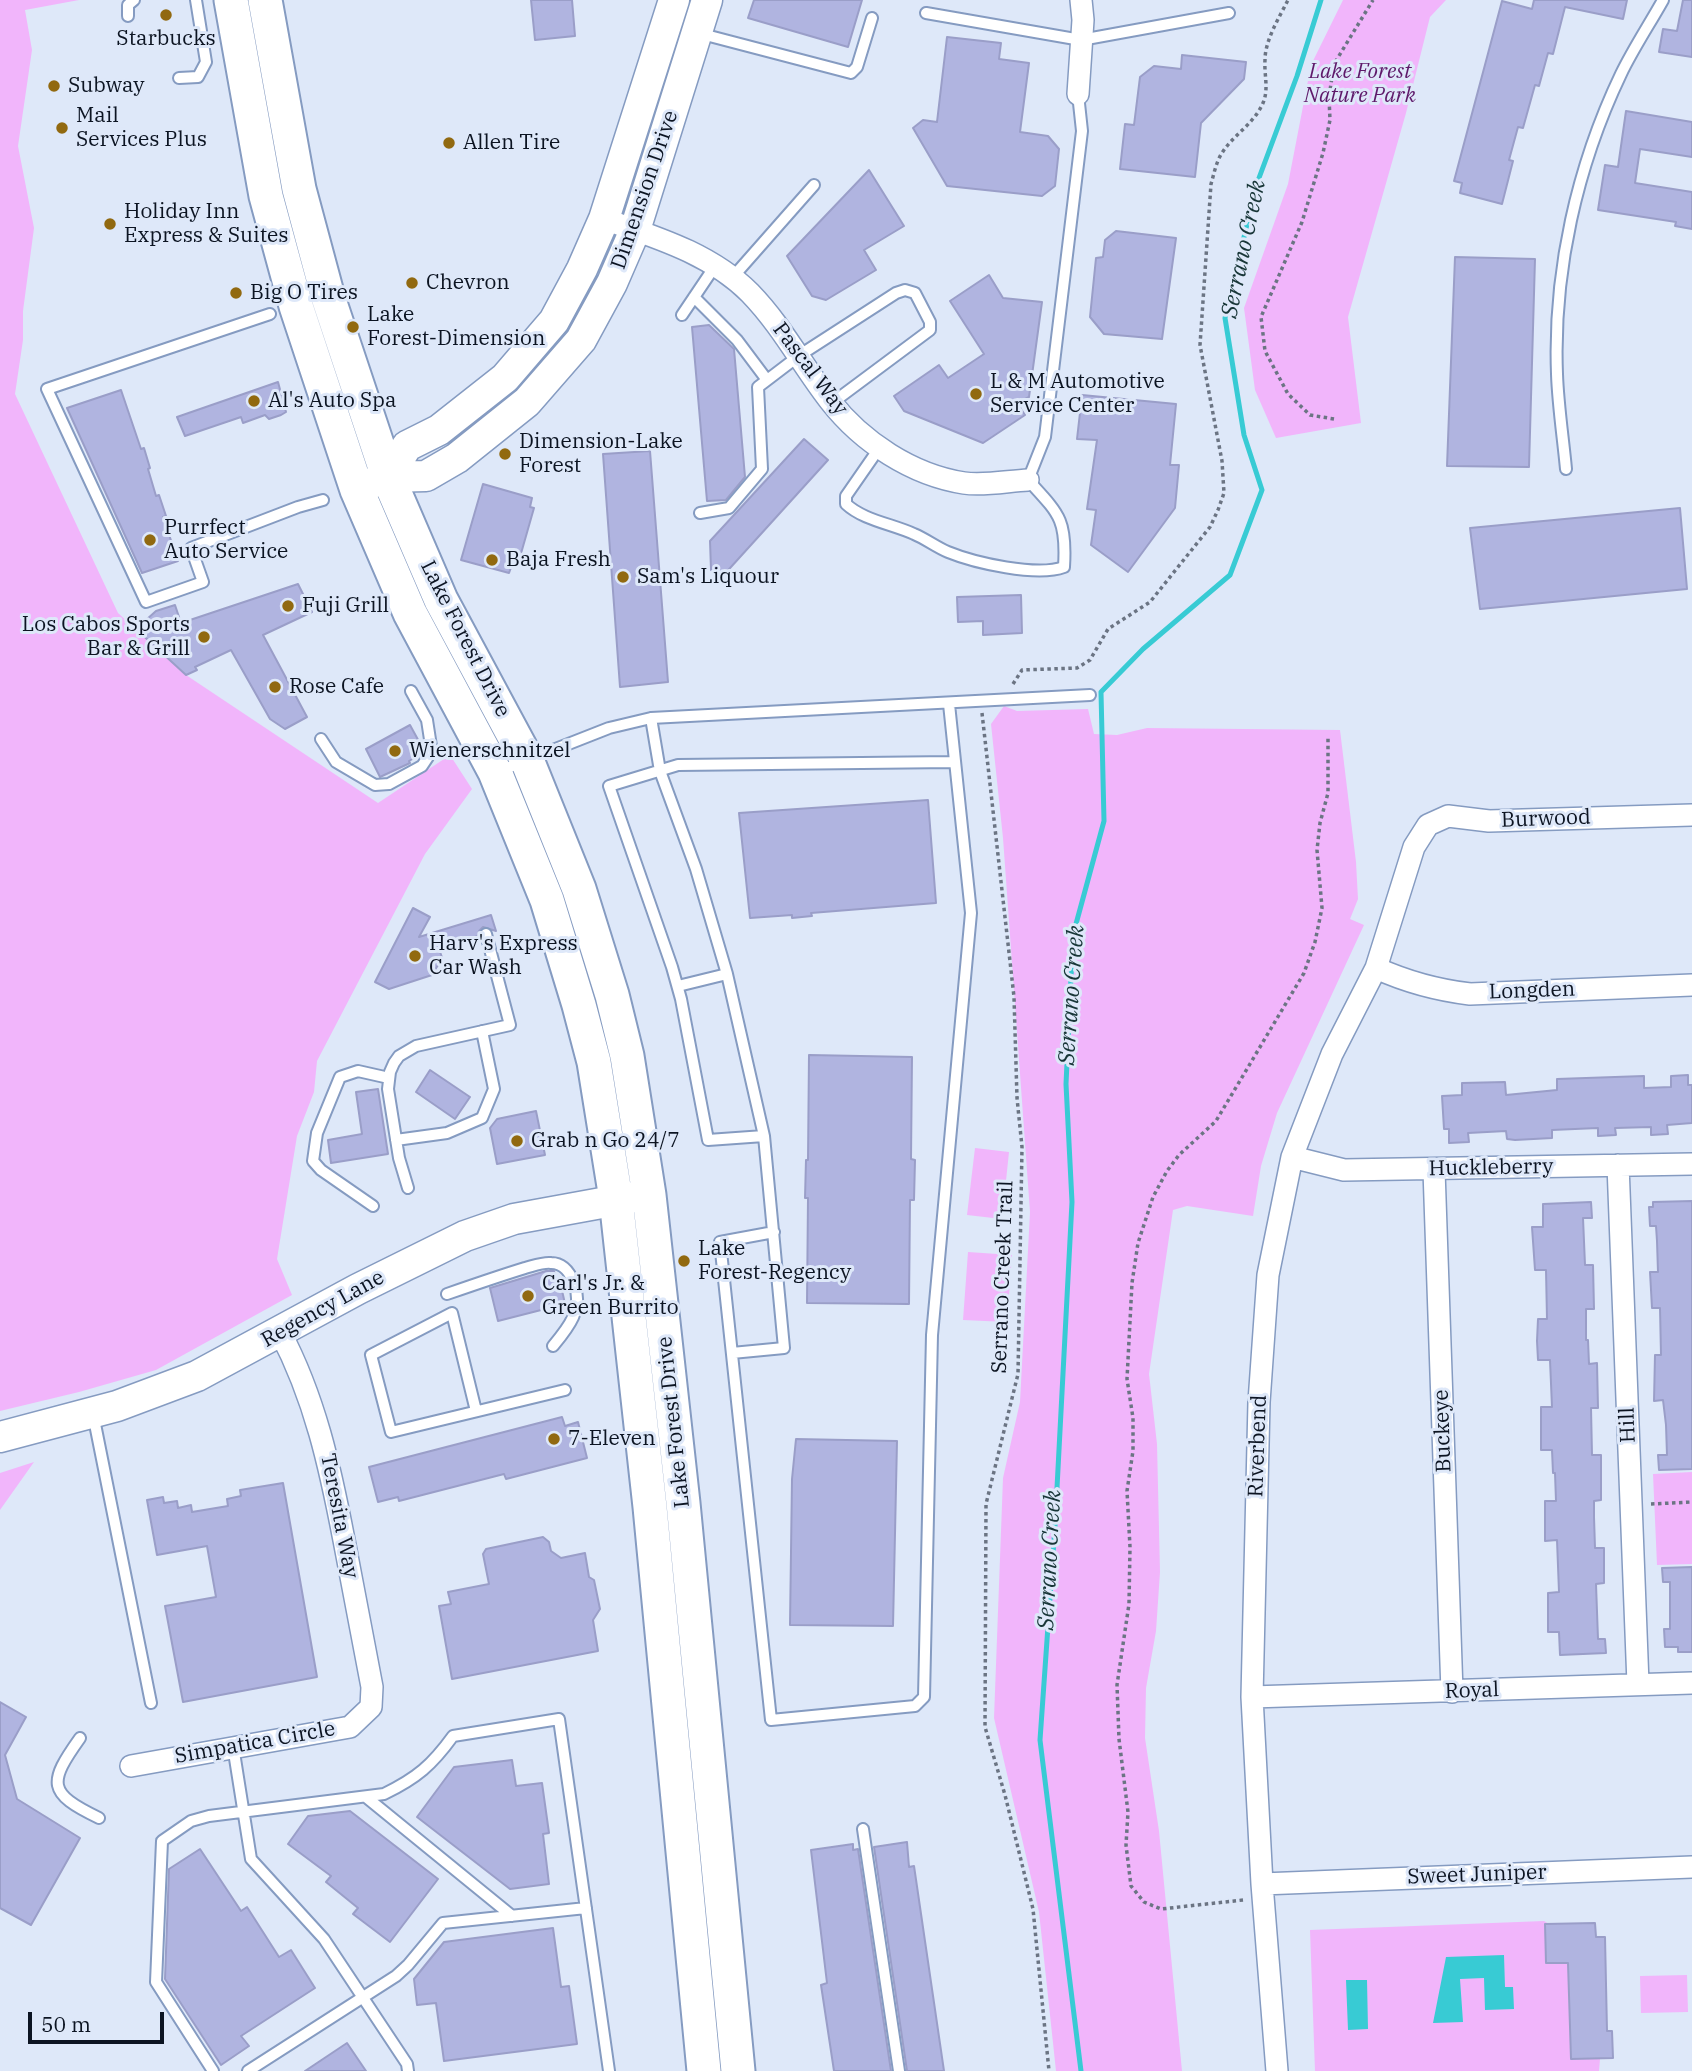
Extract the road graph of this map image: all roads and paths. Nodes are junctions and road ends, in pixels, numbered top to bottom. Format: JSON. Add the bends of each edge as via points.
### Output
{"nodes":[{"id":1,"x":134,"y":0,"type":"edge"},
{"id":2,"x":196,"y":0,"type":"edge"},
{"id":3,"x":231,"y":0,"type":"edge"},
{"id":4,"x":265,"y":0,"type":"edge"},
{"id":5,"x":674,"y":0,"type":"edge"},
{"id":6,"x":707,"y":0,"type":"edge"},
{"id":7,"x":1081,"y":0,"type":"edge"},
{"id":8,"x":1288,"y":0,"type":"edge"},
{"id":9,"x":1373,"y":0,"type":"edge"},
{"id":10,"x":1663,"y":0,"type":"edge"},
{"id":11,"x":926,"y":13,"type":"dead end"},
{"id":12,"x":1229,"y":13,"type":"dead end"},
{"id":13,"x":128,"y":16,"type":"dead end"},
{"id":14,"x":872,"y":18,"type":"dead end"},
{"id":15,"x":697,"y":32,"type":"junction"},
{"id":16,"x":1082,"y":40,"type":"junction"},
{"id":17,"x":179,"y":78,"type":"dead end"},
{"id":18,"x":1078,"y":94,"type":"joint"},
{"id":19,"x":814,"y":185,"type":"dead end"},
{"id":20,"x":604,"y":219,"type":"junction"},
{"id":21,"x":635,"y":230,"type":"junction"},
{"id":22,"x":723,"y":272,"type":"junction"},
{"id":23,"x":694,"y":297,"type":"junction"},
{"id":24,"x":270,"y":314,"type":"dead end"},
{"id":25,"x":681,"y":315,"type":"dead end"},
{"id":26,"x":800,"y":355,"type":"junction"},
{"id":27,"x":767,"y":380,"type":"junction"},
{"id":28,"x":832,"y":403,"type":"junction"},
{"id":29,"x":1334,"y":419,"type":"dead end"},
{"id":30,"x":880,"y":447,"type":"junction"},
{"id":31,"x":1566,"y":469,"type":"dead end"},
{"id":32,"x":388,"y":477,"type":"junction"},
{"id":33,"x":1028,"y":480,"type":"junction"},
{"id":34,"x":357,"y":490,"type":"junction"},
{"id":35,"x":323,"y":500,"type":"dead end"},
{"id":36,"x":700,"y":513,"type":"dead end"},
{"id":37,"x":1017,"y":681,"type":"dead end"},
{"id":38,"x":411,"y":691,"type":"dead end"},
{"id":39,"x":1090,"y":695,"type":"dead end"},
{"id":40,"x":948,"y":704,"type":"junction"},
{"id":41,"x":650,"y":718,"type":"junction"},
{"id":42,"x":984,"y":726,"type":"dead end"},
{"id":43,"x":1328,"y":738,"type":"dead end"},
{"id":44,"x":321,"y":739,"type":"dead end"},
{"id":45,"x":527,"y":760,"type":"junction"},
{"id":46,"x":953,"y":762,"type":"junction"},
{"id":47,"x":660,"y":771,"type":"junction"},
{"id":48,"x":495,"y":772,"type":"junction"},
{"id":49,"x":1692,"y":815,"type":"edge"},
{"id":50,"x":1414,"y":847,"type":"joint"},
{"id":51,"x":486,"y":934,"type":"dead end"},
{"id":52,"x":1376,"y":968,"type":"junction"},
{"id":53,"x":727,"y":974,"type":"junction"},
{"id":54,"x":1692,"y":985,"type":"edge"},
{"id":55,"x":678,"y":986,"type":"junction"},
{"id":56,"x":482,"y":1031,"type":"junction"},
{"id":57,"x":389,"y":1078,"type":"junction"},
{"id":58,"x":764,"y":1136,"type":"junction"},
{"id":59,"x":396,"y":1140,"type":"junction"},
{"id":60,"x":1292,"y":1157,"type":"junction"},
{"id":61,"x":1692,"y":1164,"type":"edge"},
{"id":62,"x":1618,"y":1165,"type":"junction"},
{"id":63,"x":1434,"y":1170,"type":"junction"},
{"id":64,"x":408,"y":1188,"type":"dead end"},
{"id":65,"x":649,"y":1195,"type":"junction"},
{"id":66,"x":616,"y":1199,"type":"junction"},
{"id":67,"x":373,"y":1206,"type":"dead end"},
{"id":68,"x":774,"y":1233,"type":"junction"},
{"id":69,"x":447,"y":1293,"type":"dead end"},
{"id":70,"x":280,"y":1332,"type":"junction"},
{"id":71,"x":553,"y":1346,"type":"dead end"},
{"id":72,"x":732,"y":1353,"type":"junction"},
{"id":73,"x":565,"y":1390,"type":"dead end"},
{"id":74,"x":476,"y":1411,"type":"junction"},
{"id":75,"x":93,"y":1414,"type":"junction"},
{"id":76,"x":0,"y":1437,"type":"edge"},
{"id":77,"x":1692,"y":1502,"type":"edge"},
{"id":78,"x":1632,"y":1505,"type":"junction"},
{"id":79,"x":1692,"y":1682,"type":"edge"},
{"id":80,"x":1639,"y":1684,"type":"junction"},
{"id":81,"x":1452,"y":1692,"type":"junction"},
{"id":82,"x":1252,"y":1697,"type":"junction"},
{"id":83,"x":151,"y":1703,"type":"dead end"},
{"id":84,"x":371,"y":1707,"type":"joint"},
{"id":85,"x":80,"y":1738,"type":"dead end"},
{"id":86,"x":233,"y":1746,"type":"junction"},
{"id":87,"x":131,"y":1766,"type":"dead end"},
{"id":88,"x":366,"y":1797,"type":"junction"},
{"id":89,"x":243,"y":1811,"type":"junction"},
{"id":90,"x":99,"y":1818,"type":"dead end"},
{"id":91,"x":863,"y":1829,"type":"dead end"},
{"id":92,"x":1692,"y":1867,"type":"edge"},
{"id":93,"x":1262,"y":1891,"type":"junction"},
{"id":94,"x":586,"y":1908,"type":"junction"},
{"id":95,"x":512,"y":1916,"type":"junction"},
{"id":96,"x":363,"y":1997,"type":"junction"},
{"id":97,"x":213,"y":2071,"type":"edge"},
{"id":98,"x":248,"y":2071,"type":"edge"},
{"id":99,"x":408,"y":2071,"type":"edge"},
{"id":100,"x":609,"y":2071,"type":"edge"},
{"id":101,"x":704,"y":2071,"type":"edge"},
{"id":102,"x":738,"y":2071,"type":"edge"},
{"id":103,"x":899,"y":2071,"type":"edge"},
{"id":104,"x":1049,"y":2071,"type":"edge"},
{"id":105,"x":1276,"y":2071,"type":"edge"}],
"edges":[{"from":1,"to":13,"type":"lane","via":[[128,5]]},
{"from":2,"to":17,"type":"lane","via":[[206,62],[198,77]]},
{"from":3,"to":34,"type":"main road","name":"Lake Forest Drive","via":[[266,196],[296,306]]},
{"from":4,"to":32,"type":"main road","name":"Lake Forest Drive","via":[[299,189],[328,297]]},
{"from":5,"to":20,"type":"main road","name":"Dimension Drive"},
{"from":6,"to":15,"type":"main road","name":"Dimension Drive"},
{"from":7,"to":16,"type":"street"},
{"from":8,"to":37,"type":"path","via":[[1267,47],[1266,95],[1261,107],[1223,152],[1211,184],[1200,345],[1223,461],[1224,492],[1219,510],[1150,602],[1108,629],[1090,660],[1077,668],[1022,670]]},
{"from":9,"to":29,"type":"path","via":[[1334,64],[1324,153],[1261,317],[1265,351],[1288,394],[1310,415]]},
{"from":10,"to":31,"type":"lane","via":[[1622,72],[1598,128],[1568,237],[1558,317],[1557,373]]},
{"from":11,"to":16,"type":"lane"},
{"from":12,"to":16,"type":"lane"},
{"from":14,"to":15,"type":"lane","via":[[851,73]]},
{"from":15,"to":21,"type":"main road","name":"Dimension Drive"},
{"from":16,"to":18,"type":"street"},
{"from":18,"to":33,"type":"lane","via":[[1082,131],[1045,438]]},
{"from":19,"to":22,"type":"lane"},
{"from":20,"to":21,"type":"street","name":"Pascal Way"},
{"from":20,"to":32,"type":"main road","name":"Dimension Drive","via":[[554,321],[516,368],[439,430],[407,446]]},
{"from":21,"to":22,"type":"street","name":"Pascal Way","via":[[679,246]]},
{"from":21,"to":32,"type":"main road","name":"Dimension Drive","via":[[581,340],[527,402],[457,458],[426,476]]},
{"from":22,"to":23,"type":"lane"},
{"from":22,"to":26,"type":"street","name":"Pascal Way","via":[[749,292]]},
{"from":23,"to":25,"type":"lane"},
{"from":23,"to":27,"type":"lane","via":[[737,340]]},
{"from":24,"to":35,"type":"lane","via":[[47,388],[146,602],[202,582],[191,548]]},
{"from":26,"to":27,"type":"lane"},
{"from":26,"to":28,"type":"street","name":"Pascal Way"},
{"from":26,"to":28,"type":"lane","via":[[896,293],[915,293],[930,330]]},
{"from":27,"to":36,"type":"lane","via":[[758,387],[762,470],[729,508]]},
{"from":28,"to":30,"type":"street","name":"Pascal Way"},
{"from":30,"to":33,"type":"street","name":"Pascal Way","via":[[924,472],[965,483]]},
{"from":30,"to":33,"type":"lane","via":[[846,496],[854,511],[947,552],[994,566],[1053,571],[1064,567],[1065,539],[1058,512]]},
{"from":32,"to":34,"type":"main road","name":"Dimension Drive"},
{"from":32,"to":45,"type":"main road","name":"Lake Forest Drive","via":[[441,600]]},
{"from":34,"to":48,"type":"main road","name":"Lake Forest Drive","via":[[410,612]]},
{"from":38,"to":44,"type":"lane","via":[[427,720],[431,746],[422,765],[389,784],[375,785],[336,762]]},
{"from":39,"to":40,"type":"lane"},
{"from":40,"to":41,"type":"lane"},
{"from":40,"to":46,"type":"lane"},
{"from":41,"to":45,"type":"lane"},
{"from":41,"to":47,"type":"lane"},
{"from":42,"to":104,"type":"path","name":"Serrano Creek Trail","via":[[1014,997],[1023,1147],[1018,1374],[986,1504],[985,1727],[1033,1909]]},
{"from":43,"to":93,"type":"path","via":[[1328,793],[1317,849],[1322,908],[1304,973],[1216,1121],[1167,1171],[1138,1243],[1132,1283],[1127,1379],[1133,1418],[1129,1604],[1117,1685],[1131,1886],[1144,1902],[1161,1909]]},
{"from":45,"to":48,"type":"lane"},
{"from":45,"to":65,"type":"main road","name":"Lake Forest Drive","via":[[579,889],[612,995],[627,1056]]},
{"from":46,"to":47,"type":"lane","via":[[678,765]]},
{"from":46,"to":72,"type":"lane","via":[[971,913],[932,1335],[924,1697],[915,1706],[771,1720]]},
{"from":47,"to":53,"type":"lane"},
{"from":47,"to":55,"type":"lane","via":[[609,786]]},
{"from":48,"to":66,"type":"main road","name":"Lake Forest Drive","via":[[547,900],[579,1005],[594,1062]]},
{"from":49,"to":50,"type":"street","name":"Burwood","via":[[1489,821],[1448,816],[1428,825]]},
{"from":50,"to":52,"type":"street","name":"Riverbend"},
{"from":51,"to":56,"type":"lane","via":[[510,1025]]},
{"from":52,"to":54,"type":"street","name":"Longden","via":[[1436,990],[1470,993]]},
{"from":52,"to":60,"type":"street","name":"Riverbend","via":[[1332,1054]]},
{"from":53,"to":55,"type":"lane"},
{"from":53,"to":58,"type":"lane"},
{"from":55,"to":58,"type":"lane","via":[[708,1140]]},
{"from":56,"to":57,"type":"lane","via":[[416,1046],[394,1063]]},
{"from":56,"to":59,"type":"lane","via":[[494,1089],[482,1118],[447,1133]]},
{"from":57,"to":59,"type":"lane"},
{"from":57,"to":67,"type":"lane","via":[[358,1071],[340,1077],[317,1133],[313,1161]]},
{"from":58,"to":68,"type":"lane"},
{"from":59,"to":64,"type":"lane"},
{"from":60,"to":63,"type":"street","name":"Huckleberry","via":[[1344,1170]]},
{"from":60,"to":82,"type":"street","name":"Riverbend","via":[[1268,1275],[1259,1402]]},
{"from":61,"to":62,"type":"street","name":"Huckleberry"},
{"from":62,"to":63,"type":"street","name":"Huckleberry"},
{"from":62,"to":78,"type":"street","name":"Hill"},
{"from":63,"to":81,"type":"street","name":"Buckeye"},
{"from":65,"to":66,"type":"main road","name":"Regency Lane"},
{"from":65,"to":102,"type":"main road","name":"Lake Forest Drive"},
{"from":66,"to":70,"type":"main road","name":"Regency Lane","via":[[514,1219],[465,1236]]},
{"from":66,"to":101,"type":"main road","name":"Lake Forest Drive"},
{"from":68,"to":72,"type":"lane","via":[[720,1242]]},
{"from":68,"to":72,"type":"lane","via":[[784,1348]]},
{"from":69,"to":71,"type":"lane","via":[[530,1267],[551,1262],[560,1265],[576,1289],[577,1305],[575,1317]]},
{"from":70,"to":75,"type":"main road","name":"Regency Lane","via":[[197,1377]]},
{"from":70,"to":84,"type":"street","name":"Teresita Way","via":[[311,1399],[328,1457],[372,1686]]},
{"from":73,"to":74,"type":"lane"},
{"from":74,"to":74,"type":"lane","via":[[391,1432],[371,1355],[452,1313]]},
{"from":75,"to":76,"type":"main road","name":"Regency Lane"},
{"from":75,"to":83,"type":"lane"},
{"from":77,"to":78,"type":"path"},
{"from":78,"to":80,"type":"street","name":"Hill"},
{"from":79,"to":80,"type":"street","name":"Royal"},
{"from":80,"to":81,"type":"street","name":"Royal"},
{"from":81,"to":82,"type":"street","name":"Royal"},
{"from":82,"to":93,"type":"street","name":"Riverbend"},
{"from":84,"to":86,"type":"street","name":"Simpatica Circle","via":[[350,1727]]},
{"from":85,"to":90,"type":"lane","via":[[58,1770],[57,1782],[71,1804]]},
{"from":86,"to":87,"type":"street","name":"Simpatica Circle"},
{"from":86,"to":89,"type":"lane"},
{"from":88,"to":89,"type":"lane"},
{"from":88,"to":94,"type":"lane","via":[[384,1794],[416,1777],[453,1736],[559,1719]]},
{"from":88,"to":95,"type":"lane"},
{"from":89,"to":96,"type":"lane","via":[[251,1859],[324,1939]]},
{"from":89,"to":97,"type":"lane","via":[[191,1821],[162,1840],[156,1982]]},
{"from":91,"to":103,"type":"lane"},
{"from":92,"to":93,"type":"street","name":"Sweet Juniper"},
{"from":93,"to":105,"type":"street","name":"Riverbend"},
{"from":94,"to":95,"type":"lane"},
{"from":94,"to":100,"type":"lane"},
{"from":95,"to":96,"type":"lane","via":[[443,1923],[408,1965]]},
{"from":96,"to":98,"type":"lane"},
{"from":96,"to":99,"type":"lane"}]}
